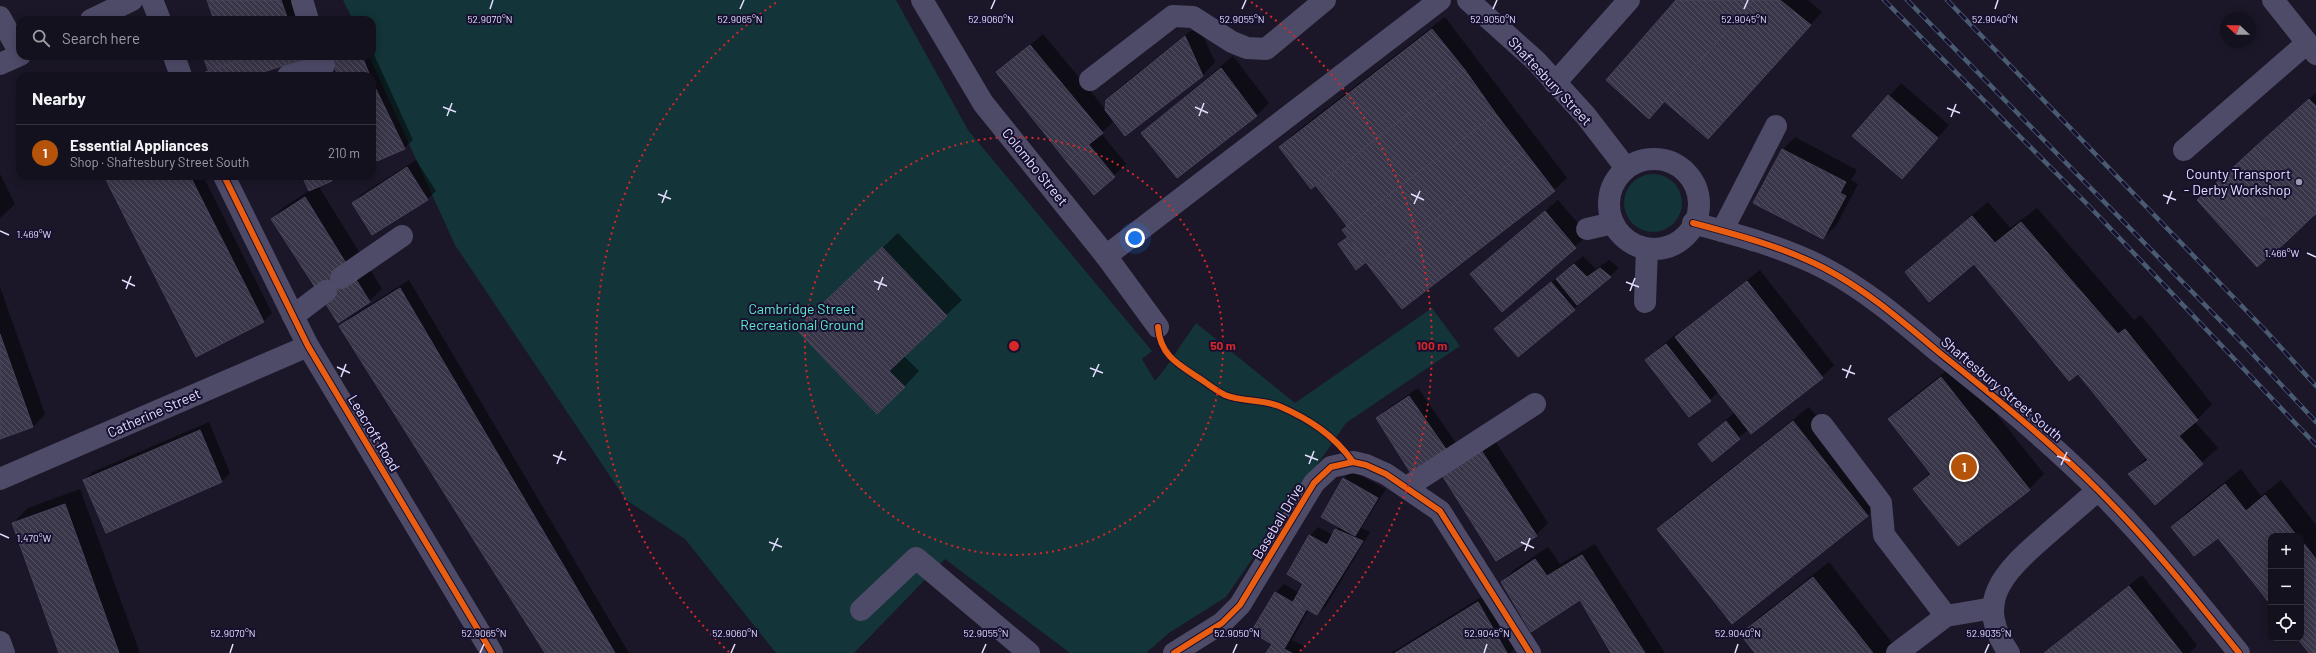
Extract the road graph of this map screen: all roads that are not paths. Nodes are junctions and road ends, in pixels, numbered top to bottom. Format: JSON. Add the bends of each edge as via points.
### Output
{"nodes":[{"id":1,"x":132,"y":0,"type":"edge"},
{"id":2,"x":152,"y":0,"type":"edge"},
{"id":3,"x":302,"y":0,"type":"edge"},
{"id":4,"x":922,"y":0,"type":"edge"},
{"id":5,"x":1325,"y":0,"type":"edge"},
{"id":6,"x":1440,"y":0,"type":"edge"},
{"id":7,"x":1468,"y":0,"type":"edge"},
{"id":8,"x":1629,"y":0,"type":"edge"},
{"id":9,"x":2273,"y":0,"type":"edge"},
{"id":10,"x":99,"y":16,"type":"edge"},
{"id":11,"x":158,"y":16,"type":"edge"},
{"id":12,"x":307,"y":16,"type":"edge"},
{"id":13,"x":0,"y":17,"type":"edge"},
{"id":14,"x":16,"y":47,"type":"edge"},
{"id":15,"x":2311,"y":48,"type":"edge"},
{"id":16,"x":16,"y":56,"type":"edge"},
{"id":17,"x":175,"y":60,"type":"edge"},
{"id":18,"x":322,"y":60,"type":"edge"},
{"id":19,"x":0,"y":64,"type":"edge"},
{"id":20,"x":180,"y":72,"type":"edge"},
{"id":21,"x":301,"y":72,"type":"edge"},
{"id":22,"x":1090,"y":80,"type":"dead end"},
{"id":23,"x":1555,"y":83,"type":"junction"},
{"id":24,"x":1776,"y":126,"type":"dead end"},
{"id":25,"x":2184,"y":150,"type":"dead end"},
{"id":26,"x":1626,"y":168,"type":"junction"},
{"id":27,"x":226,"y":180,"type":"edge"},
{"id":28,"x":1613,"y":223,"type":"junction"},
{"id":29,"x":1694,"y":223,"type":"junction"},
{"id":30,"x":1587,"y":230,"type":"dead end"},
{"id":31,"x":1722,"y":231,"type":"junction"},
{"id":32,"x":402,"y":236,"type":"dead end"},
{"id":33,"x":1647,"y":249,"type":"junction"},
{"id":34,"x":1106,"y":256,"type":"junction"},
{"id":35,"x":1645,"y":302,"type":"dead end"},
{"id":36,"x":293,"y":316,"type":"junction"},
{"id":37,"x":1158,"y":327,"type":"dead end"},
{"id":38,"x":308,"y":346,"type":"junction"},
{"id":39,"x":1535,"y":404,"type":"dead end"},
{"id":40,"x":1822,"y":425,"type":"dead end"},
{"id":41,"x":0,"y":479,"type":"edge"},
{"id":42,"x":1407,"y":487,"type":"junction"},
{"id":43,"x":2098,"y":490,"type":"junction"},
{"id":44,"x":1993,"y":608,"type":"junction"},
{"id":45,"x":860,"y":610,"type":"dead end"},
{"id":46,"x":1946,"y":616,"type":"junction"},
{"id":47,"x":0,"y":642,"type":"edge"},
{"id":48,"x":1014,"y":649,"type":"edge"},
{"id":49,"x":2003,"y":651,"type":"edge"},
{"id":50,"x":4,"y":653,"type":"edge"},
{"id":51,"x":492,"y":653,"type":"edge"},
{"id":52,"x":1174,"y":653,"type":"edge"},
{"id":53,"x":1530,"y":653,"type":"edge"},
{"id":54,"x":1896,"y":653,"type":"edge"},
{"id":55,"x":2238,"y":653,"type":"edge"}],
"edges":[{"from":1,"to":10,"type":"street"},
{"from":2,"to":11,"type":"street"},
{"from":3,"to":12,"type":"street"},
{"from":4,"to":34,"type":"street","name":"Colombo Street","via":[[983,103]]},
{"from":5,"to":22,"type":"street","via":[[1266,49],[1247,48],[1232,42],[1193,17],[1173,16]]},
{"from":6,"to":34,"type":"street"},
{"from":7,"to":23,"type":"street","name":"Shaftesbury Street","via":[[1532,58]]},
{"from":8,"to":23,"type":"street"},
{"from":9,"to":15,"type":"street"},
{"from":13,"to":14,"type":"street"},
{"from":15,"to":25,"type":"street"},
{"from":16,"to":19,"type":"street"},
{"from":17,"to":20,"type":"street"},
{"from":18,"to":21,"type":"street","via":[[324,65]]},
{"from":23,"to":26,"type":"street","name":"Shaftesbury Street","via":[[1586,116]]},
{"from":24,"to":31,"type":"street"},
{"from":26,"to":28,"type":"street","via":[[1612,186],[1608,202]]},
{"from":26,"to":29,"type":"street","via":[[1640,160],[1656,158],[1672,162],[1682,168],[1697,191],[1699,207]]},
{"from":27,"to":36,"type":"street","name":"Leacroft Road"},
{"from":28,"to":30,"type":"street"},
{"from":28,"to":33,"type":"street","via":[[1621,236],[1634,245]]},
{"from":29,"to":31,"type":"street","name":"Shaftesbury Street South"},
{"from":29,"to":33,"type":"street","via":[[1686,236],[1673,245]]},
{"from":31,"to":43,"type":"street","name":"Shaftesbury Street South","via":[[1765,243],[1824,268],[1854,285],[1894,314],[2022,418]]},
{"from":32,"to":36,"type":"street"},
{"from":33,"to":35,"type":"street"},
{"from":34,"to":37,"type":"street","name":"Colombo Street"},
{"from":36,"to":38,"type":"street","name":"Leacroft Road"},
{"from":38,"to":41,"type":"street","name":"Catherine Street"},
{"from":38,"to":51,"type":"street","name":"Leacroft Road"},
{"from":39,"to":42,"type":"street"},
{"from":40,"to":46,"type":"street","via":[[1881,502],[1884,535]]},
{"from":42,"to":52,"type":"street","name":"Baseball Drive","via":[[1366,465],[1353,462],[1331,467],[1314,483],[1240,605],[1222,623]]},
{"from":42,"to":53,"type":"street","name":"Baseball Drive","via":[[1440,512]]},
{"from":43,"to":44,"type":"street","via":[[2013,565],[1999,585]]},
{"from":43,"to":55,"type":"street","name":"Shaftesbury Street South","via":[[2189,591]]},
{"from":44,"to":46,"type":"street"},
{"from":44,"to":49,"type":"street"},
{"from":45,"to":48,"type":"street","via":[[916,558]]},
{"from":46,"to":54,"type":"street"},
{"from":47,"to":50,"type":"street"}]}
